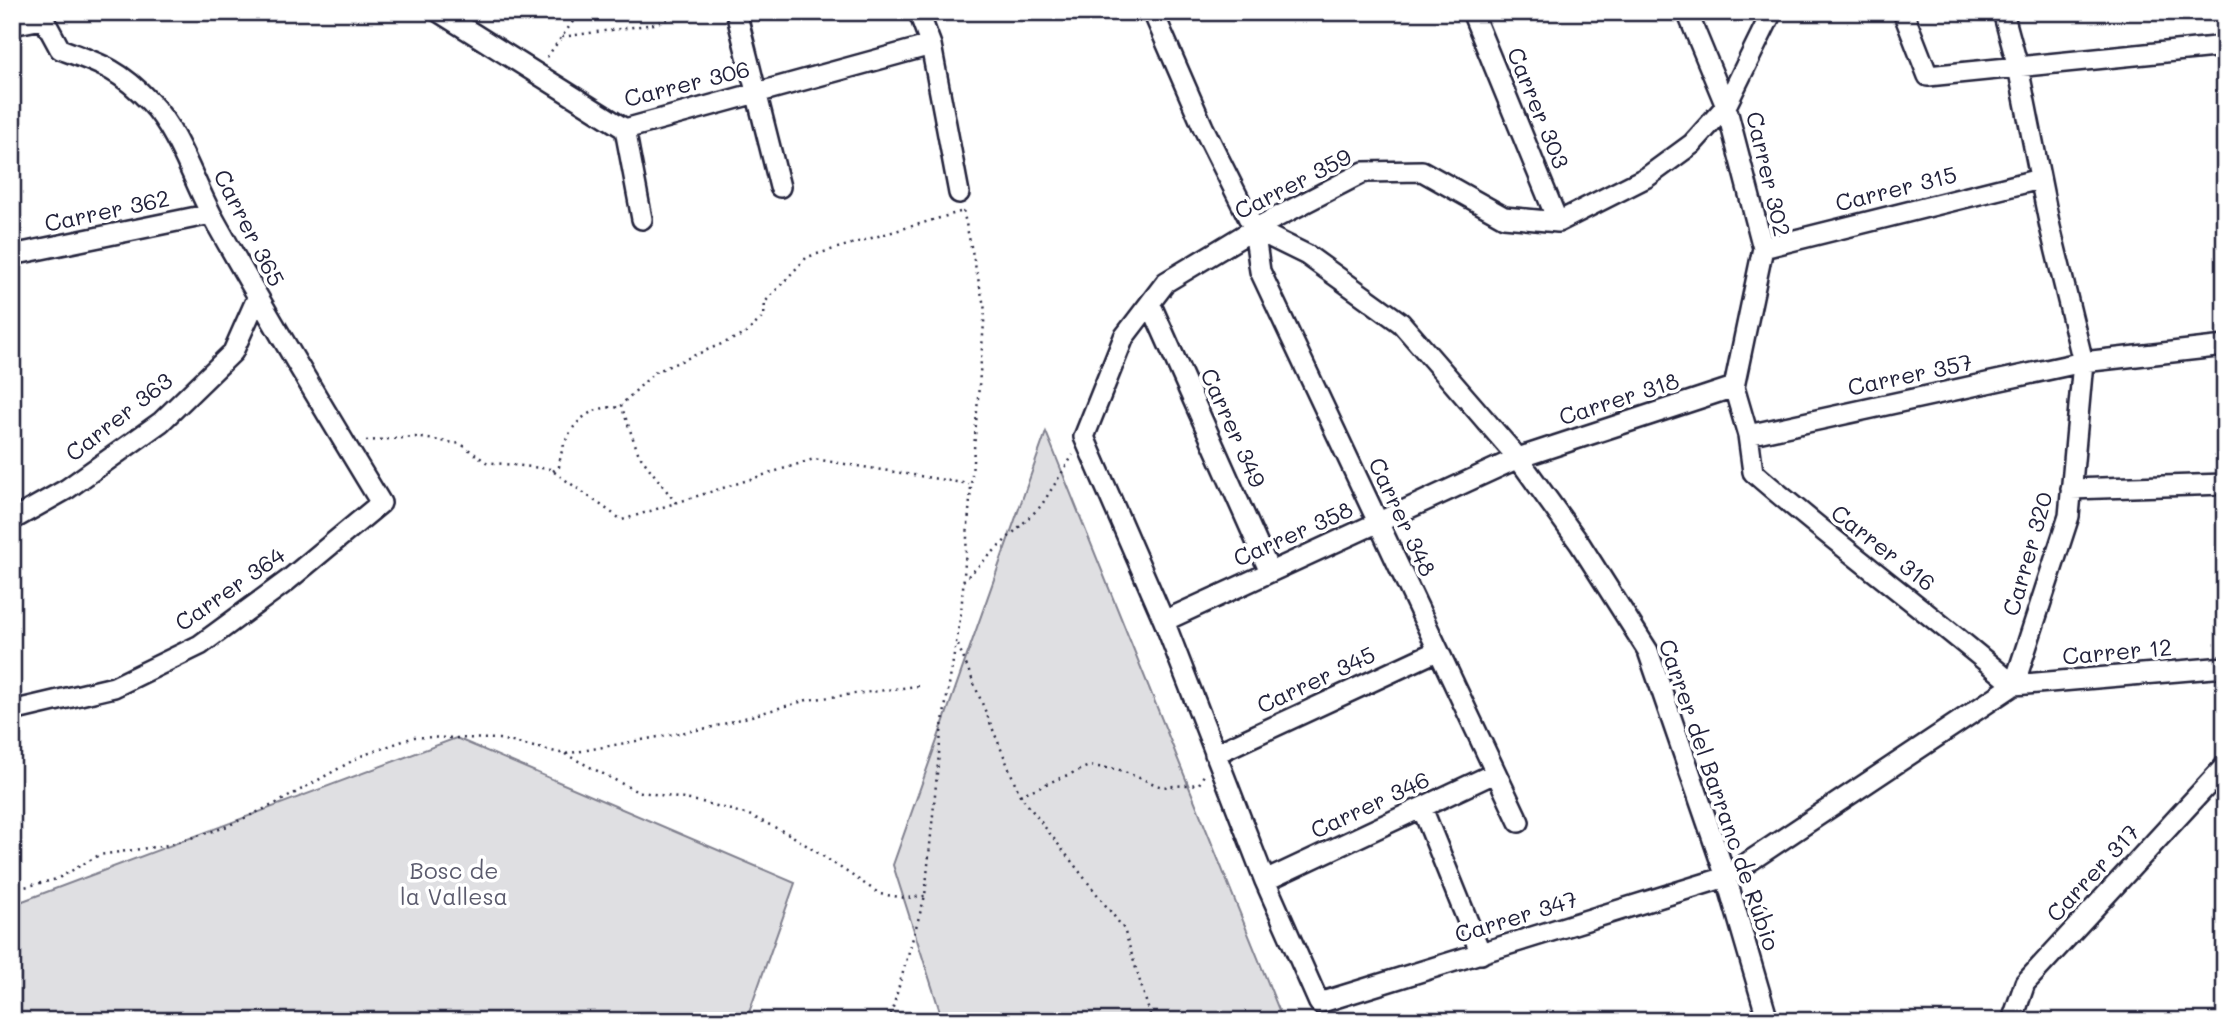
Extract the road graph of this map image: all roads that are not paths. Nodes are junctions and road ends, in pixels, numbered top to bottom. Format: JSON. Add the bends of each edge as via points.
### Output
{"nodes":[{"id":1,"x":439,"y":12,"type":"edge"},
{"id":2,"x":736,"y":12,"type":"edge"},
{"id":3,"x":920,"y":12,"type":"edge"},
{"id":4,"x":1153,"y":12,"type":"edge"},
{"id":5,"x":1472,"y":12,"type":"edge"},
{"id":6,"x":1687,"y":12,"type":"edge"},
{"id":7,"x":1772,"y":12,"type":"edge"},
{"id":8,"x":1903,"y":12,"type":"edge"},
{"id":9,"x":2003,"y":12,"type":"edge"},
{"id":10,"x":41,"y":15,"type":"edge"},
{"id":11,"x":12,"y":25,"type":"edge"},
{"id":12,"x":931,"y":45,"type":"junction"},
{"id":13,"x":2225,"y":46,"type":"edge"},
{"id":14,"x":2018,"y":67,"type":"junction"},
{"id":15,"x":756,"y":93,"type":"junction"},
{"id":16,"x":1727,"y":106,"type":"junction"},
{"id":17,"x":625,"y":129,"type":"junction"},
{"id":18,"x":2040,"y":178,"type":"junction"},
{"id":19,"x":780,"y":187,"type":"dead end"},
{"id":20,"x":961,"y":202,"type":"road end"},
{"id":21,"x":211,"y":214,"type":"junction"},
{"id":22,"x":642,"y":219,"type":"dead end"},
{"id":23,"x":1558,"y":222,"type":"junction"},
{"id":24,"x":1254,"y":229,"type":"junction"},
{"id":25,"x":1763,"y":248,"type":"junction"},
{"id":26,"x":12,"y":255,"type":"edge"},
{"id":27,"x":257,"y":298,"type":"junction"},
{"id":28,"x":1151,"y":306,"type":"junction"},
{"id":29,"x":2225,"y":346,"type":"edge"},
{"id":30,"x":2083,"y":362,"type":"junction"},
{"id":31,"x":1734,"y":387,"type":"junction"},
{"id":32,"x":1748,"y":435,"type":"junction"},
{"id":33,"x":1518,"y":458,"type":"junction"},
{"id":34,"x":2225,"y":484,"type":"edge"},
{"id":35,"x":2071,"y":489,"type":"junction"},
{"id":36,"x":381,"y":503,"type":"joint"},
{"id":37,"x":12,"y":520,"type":"edge"},
{"id":38,"x":1377,"y":523,"type":"junction"},
{"id":39,"x":1269,"y":570,"type":"junction"},
{"id":40,"x":1164,"y":621,"type":"junction"},
{"id":41,"x":1437,"y":651,"type":"junction"},
{"id":42,"x":2225,"y":667,"type":"edge"},
{"id":43,"x":2014,"y":685,"type":"junction"},
{"id":44,"x":12,"y":711,"type":"edge"},
{"id":45,"x":1215,"y":754,"type":"junction"},
{"id":46,"x":2225,"y":766,"type":"edge"},
{"id":47,"x":1495,"y":773,"type":"junction"},
{"id":48,"x":1422,"y":808,"type":"junction"},
{"id":49,"x":1519,"y":822,"type":"dead end"},
{"id":50,"x":1726,"y":877,"type":"junction"},
{"id":51,"x":1265,"y":881,"type":"junction"},
{"id":52,"x":1481,"y":954,"type":"junction"},
{"id":53,"x":1768,"y":1021,"type":"edge"},
{"id":54,"x":2012,"y":1021,"type":"edge"}],
"edges":[{"from":1,"to":17,"type":"street","name":"Carrer 306"},
{"from":2,"to":15,"type":"street"},
{"from":3,"to":12,"type":"street"},
{"from":4,"to":24,"type":"street"},
{"from":5,"to":23,"type":"street","name":"Carrer 303"},
{"from":6,"to":16,"type":"street","name":"Carrer 302"},
{"from":7,"to":16,"type":"street"},
{"from":8,"to":14,"type":"street","via":[[1928,76]]},
{"from":9,"to":14,"type":"street","name":"Carrer 320"},
{"from":10,"to":11,"type":"street"},
{"from":10,"to":21,"type":"street","name":"Carrer 365","via":[[60,49],[112,67],[152,104],[195,174]]},
{"from":12,"to":15,"type":"street","name":"Carrer 306"},
{"from":12,"to":20,"type":"street"},
{"from":13,"to":14,"type":"street"},
{"from":14,"to":18,"type":"street","name":"Carrer 320"},
{"from":15,"to":17,"type":"street","name":"Carrer 306"},
{"from":15,"to":19,"type":"street"},
{"from":16,"to":23,"type":"street","via":[[1692,144],[1647,177]]},
{"from":16,"to":25,"type":"street","name":"Carrer 302"},
{"from":17,"to":22,"type":"street"},
{"from":18,"to":25,"type":"street","name":"Carrer 315"},
{"from":18,"to":30,"type":"street","name":"Carrer 320"},
{"from":21,"to":26,"type":"street","name":"Carrer 362"},
{"from":21,"to":27,"type":"street","name":"Carrer 365"},
{"from":23,"to":24,"type":"street","name":"Carrer 359","via":[[1504,217],[1422,171],[1364,172]]},
{"from":24,"to":28,"type":"street","name":"Carrer 359","via":[[1166,282]]},
{"from":24,"to":33,"type":"street","name":"Carrer del Barranc de Rúbio","via":[[1307,255],[1401,323]]},
{"from":24,"to":38,"type":"street","name":"Carrer 348","via":[[1259,271]]},
{"from":25,"to":31,"type":"street","name":"Carrer 302"},
{"from":27,"to":36,"type":"street","name":"Carrer 365"},
{"from":27,"to":37,"type":"street","name":"Carrer 363","via":[[233,352],[161,422],[67,489]]},
{"from":28,"to":39,"type":"street","name":"Carrer 349"},
{"from":28,"to":40,"type":"street","name":"Carrer 359","via":[[1124,337],[1084,437]]},
{"from":29,"to":30,"type":"street","name":"Carrer 357"},
{"from":30,"to":32,"type":"street","name":"Carrer 357"},
{"from":30,"to":35,"type":"street","name":"Carrer 320"},
{"from":31,"to":32,"type":"street","name":"Carrer 302"},
{"from":31,"to":33,"type":"street","name":"Carrer 318"},
{"from":32,"to":43,"type":"street","name":"Carrer 316","via":[[1753,472]]},
{"from":33,"to":38,"type":"street","name":"Carrer 358"},
{"from":33,"to":50,"type":"street","name":"Carrer del Barranc de Rúbio","via":[[1648,651]]},
{"from":34,"to":35,"type":"street"},
{"from":35,"to":43,"type":"street","name":"Carrer 320","via":[[2069,516]]},
{"from":36,"to":44,"type":"street","name":"Carrer 364","via":[[200,645],[114,687]]},
{"from":38,"to":39,"type":"street","name":"Carrer 358"},
{"from":38,"to":41,"type":"street","name":"Carrer 348"},
{"from":39,"to":40,"type":"street","name":"Carrer 358"},
{"from":40,"to":45,"type":"street"},
{"from":41,"to":45,"type":"street","name":"Carrer 345"},
{"from":41,"to":47,"type":"street","name":"Carrer 348"},
{"from":42,"to":43,"type":"street","name":"Carrer 12"},
{"from":43,"to":50,"type":"street"},
{"from":45,"to":51,"type":"street"},
{"from":46,"to":54,"type":"street","name":"Carrer 317","via":[[2025,983]]},
{"from":47,"to":48,"type":"street","name":"Carrer 346"},
{"from":47,"to":49,"type":"street","name":"Carrer 348"},
{"from":48,"to":51,"type":"street","name":"Carrer 346"},
{"from":48,"to":52,"type":"street"},
{"from":50,"to":52,"type":"street","name":"Carrer 347"},
{"from":50,"to":53,"type":"street","name":"Carrer del Barranc de Rúbio"},
{"from":51,"to":52,"type":"street","name":"Carrer 347","via":[[1319,1003]]}]}
